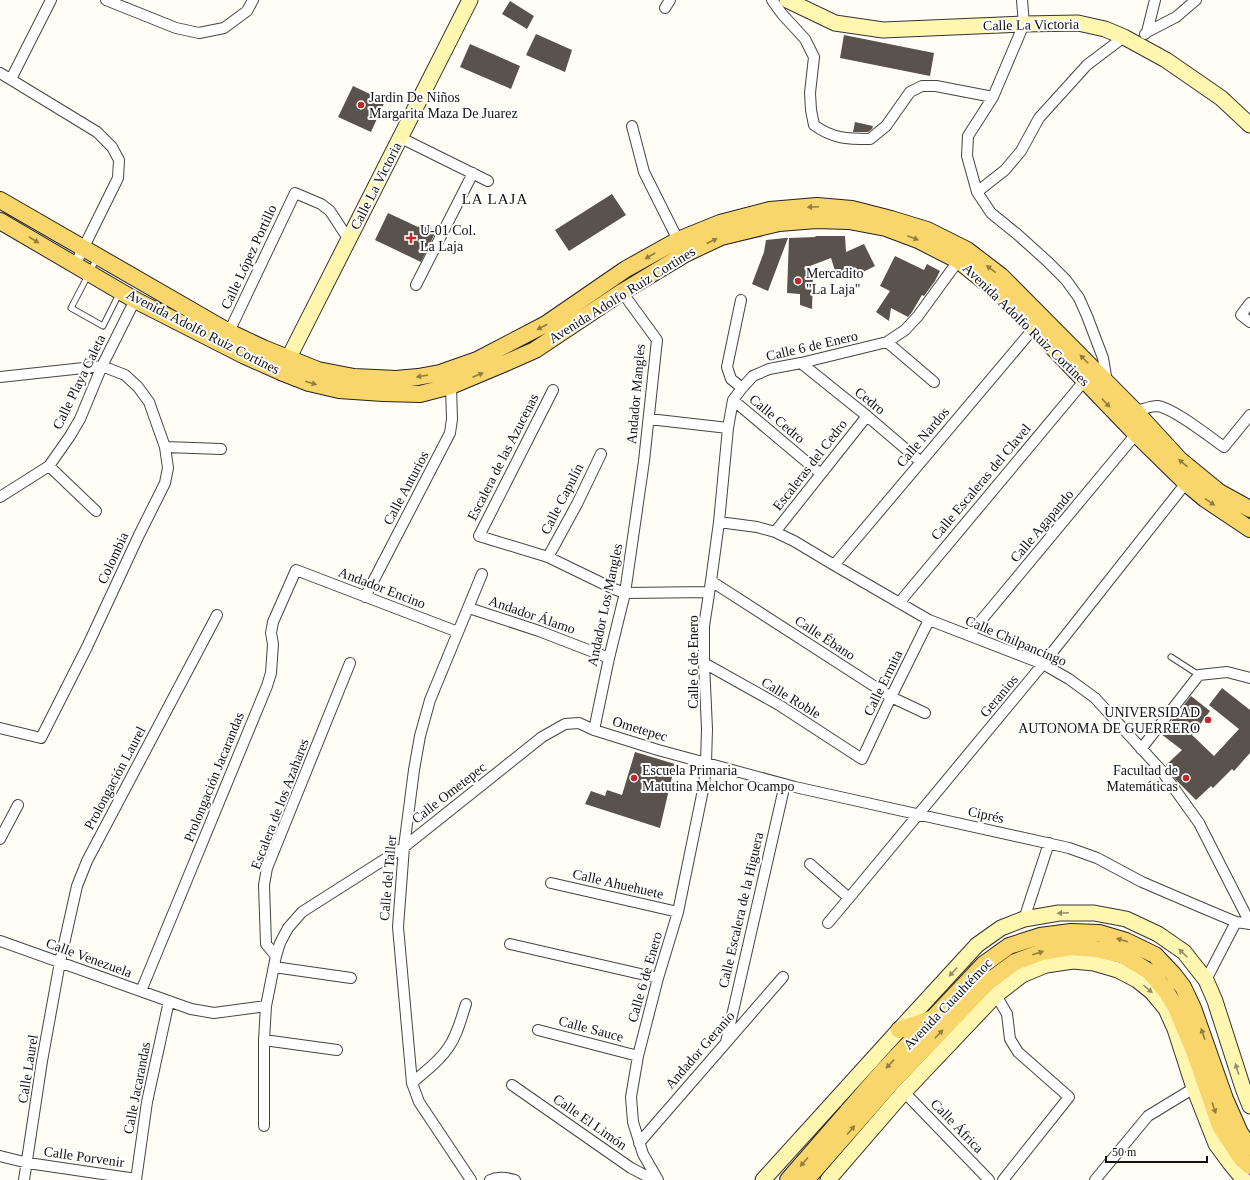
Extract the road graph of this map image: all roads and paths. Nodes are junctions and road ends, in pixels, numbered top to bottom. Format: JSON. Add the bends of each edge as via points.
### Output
{"nodes":[{"id":1,"x":51,"y":0,"type":"edge"},
{"id":2,"x":106,"y":0,"type":"edge"},
{"id":3,"x":253,"y":0,"type":"edge"},
{"id":4,"x":470,"y":0,"type":"edge"},
{"id":5,"x":772,"y":0,"type":"edge"},
{"id":6,"x":787,"y":0,"type":"edge"},
{"id":7,"x":1022,"y":0,"type":"edge"},
{"id":8,"x":1155,"y":0,"type":"edge"},
{"id":9,"x":1196,"y":0,"type":"edge"},
{"id":10,"x":1024,"y":24,"type":"junction"},
{"id":11,"x":1147,"y":32,"type":"junction"},
{"id":12,"x":1131,"y":41,"type":"junction"},
{"id":13,"x":0,"y":73,"type":"edge"},
{"id":14,"x":11,"y":79,"type":"junction"},
{"id":15,"x":993,"y":97,"type":"junction"},
{"id":16,"x":1250,"y":125,"type":"edge"},
{"id":17,"x":632,"y":126,"type":"dead end"},
{"id":18,"x":401,"y":138,"type":"junction"},
{"id":19,"x":473,"y":173,"type":"junction"},
{"id":20,"x":488,"y":181,"type":"dead end"},
{"id":21,"x":977,"y":192,"type":"junction"},
{"id":22,"x":0,"y":200,"type":"edge"},
{"id":23,"x":0,"y":221,"type":"edge"},
{"id":24,"x":349,"y":240,"type":"junction"},
{"id":25,"x":678,"y":240,"type":"junction"},
{"id":26,"x":84,"y":249,"type":"junction"},
{"id":27,"x":963,"y":255,"type":"junction"},
{"id":28,"x":98,"y":257,"type":"junction"},
{"id":29,"x":75,"y":265,"type":"junction"},
{"id":30,"x":89,"y":273,"type":"junction"},
{"id":31,"x":416,"y":285,"type":"dead end"},
{"id":32,"x":121,"y":291,"type":"junction"},
{"id":33,"x":622,"y":292,"type":"junction"},
{"id":34,"x":135,"y":300,"type":"junction"},
{"id":35,"x":741,"y":300,"type":"dead end"},
{"id":36,"x":1250,"y":304,"type":"edge"},
{"id":37,"x":1250,"y":322,"type":"edge"},
{"id":38,"x":1034,"y":328,"type":"junction"},
{"id":39,"x":229,"y":332,"type":"junction"},
{"id":40,"x":888,"y":342,"type":"junction"},
{"id":41,"x":801,"y":363,"type":"junction"},
{"id":42,"x":285,"y":365,"type":"junction"},
{"id":43,"x":102,"y":366,"type":"junction"},
{"id":44,"x":0,"y":377,"type":"edge"},
{"id":45,"x":1085,"y":380,"type":"junction"},
{"id":46,"x":934,"y":382,"type":"dead end"},
{"id":47,"x":1108,"y":383,"type":"junction"},
{"id":48,"x":451,"y":386,"type":"junction"},
{"id":49,"x":742,"y":388,"type":"junction"},
{"id":50,"x":553,"y":390,"type":"dead end"},
{"id":51,"x":733,"y":400,"type":"junction"},
{"id":52,"x":1250,"y":415,"type":"edge"},
{"id":53,"x":867,"y":416,"type":"junction"},
{"id":54,"x":1130,"y":416,"type":"junction"},
{"id":55,"x":649,"y":419,"type":"junction"},
{"id":56,"x":728,"y":428,"type":"junction"},
{"id":57,"x":1136,"y":434,"type":"junction"},
{"id":58,"x":165,"y":447,"type":"junction"},
{"id":59,"x":222,"y":449,"type":"dead end"},
{"id":60,"x":601,"y":454,"type":"dead end"},
{"id":61,"x":644,"y":461,"type":"joint"},
{"id":62,"x":921,"y":462,"type":"junction"},
{"id":63,"x":49,"y":466,"type":"junction"},
{"id":64,"x":821,"y":474,"type":"junction"},
{"id":65,"x":1186,"y":483,"type":"junction"},
{"id":66,"x":0,"y":497,"type":"edge"},
{"id":67,"x":1250,"y":509,"type":"edge"},
{"id":68,"x":96,"y":510,"type":"dead end"},
{"id":69,"x":719,"y":522,"type":"junction"},
{"id":70,"x":1250,"y":529,"type":"edge"},
{"id":71,"x":775,"y":532,"type":"junction"},
{"id":72,"x":548,"y":557,"type":"junction"},
{"id":73,"x":834,"y":565,"type":"junction"},
{"id":74,"x":296,"y":570,"type":"joint"},
{"id":75,"x":482,"y":574,"type":"dead end"},
{"id":76,"x":711,"y":581,"type":"junction"},
{"id":77,"x":709,"y":592,"type":"junction"},
{"id":78,"x":625,"y":593,"type":"junction"},
{"id":79,"x":365,"y":596,"type":"junction"},
{"id":80,"x":899,"y":602,"type":"junction"},
{"id":81,"x":469,"y":608,"type":"junction"},
{"id":82,"x":217,"y":615,"type":"dead end"},
{"id":83,"x":930,"y":620,"type":"junction"},
{"id":84,"x":458,"y":632,"type":"junction"},
{"id":85,"x":969,"y":635,"type":"junction"},
{"id":86,"x":1171,"y":657,"type":"dead end"},
{"id":87,"x":608,"y":658,"type":"junction"},
{"id":88,"x":350,"y":663,"type":"dead end"},
{"id":89,"x":704,"y":663,"type":"junction"},
{"id":90,"x":1043,"y":664,"type":"junction"},
{"id":91,"x":1199,"y":675,"type":"junction"},
{"id":92,"x":1250,"y":678,"type":"edge"},
{"id":93,"x":891,"y":698,"type":"junction"},
{"id":94,"x":925,"y":713,"type":"dead end"},
{"id":95,"x":565,"y":724,"type":"joint"},
{"id":96,"x":0,"y":728,"type":"edge"},
{"id":97,"x":594,"y":730,"type":"junction"},
{"id":98,"x":1141,"y":749,"type":"junction"},
{"id":99,"x":862,"y":759,"type":"joint"},
{"id":100,"x":706,"y":763,"type":"junction"},
{"id":101,"x":785,"y":784,"type":"junction"},
{"id":102,"x":18,"y":805,"type":"dead end"},
{"id":103,"x":918,"y":814,"type":"junction"},
{"id":104,"x":0,"y":839,"type":"edge"},
{"id":105,"x":1049,"y":843,"type":"junction"},
{"id":106,"x":404,"y":847,"type":"junction"},
{"id":107,"x":810,"y":864,"type":"dead end"},
{"id":108,"x":551,"y":883,"type":"dead end"},
{"id":109,"x":849,"y":898,"type":"junction"},
{"id":110,"x":678,"y":912,"type":"junction"},
{"id":111,"x":1024,"y":919,"type":"junction"},
{"id":112,"x":1236,"y":922,"type":"junction"},
{"id":113,"x":828,"y":923,"type":"dead end"},
{"id":114,"x":1250,"y":924,"type":"edge"},
{"id":115,"x":0,"y":941,"type":"edge"},
{"id":116,"x":510,"y":944,"type":"dead end"},
{"id":117,"x":276,"y":956,"type":"junction"},
{"id":118,"x":60,"y":962,"type":"junction"},
{"id":119,"x":274,"y":967,"type":"junction"},
{"id":120,"x":783,"y":977,"type":"dead end"},
{"id":121,"x":351,"y":978,"type":"dead end"},
{"id":122,"x":658,"y":978,"type":"junction"},
{"id":123,"x":1206,"y":980,"type":"junction"},
{"id":124,"x":141,"y":991,"type":"junction"},
{"id":125,"x":996,"y":995,"type":"junction"},
{"id":126,"x":169,"y":1002,"type":"junction"},
{"id":127,"x":466,"y":1004,"type":"dead end"},
{"id":128,"x":266,"y":1006,"type":"junction"},
{"id":129,"x":934,"y":1018,"type":"junction"},
{"id":130,"x":538,"y":1030,"type":"dead end"},
{"id":131,"x":899,"y":1030,"type":"junction"},
{"id":132,"x":264,"y":1040,"type":"junction"},
{"id":133,"x":726,"y":1042,"type":"junction"},
{"id":134,"x":337,"y":1050,"type":"dead end"},
{"id":135,"x":638,"y":1056,"type":"junction"},
{"id":136,"x":412,"y":1083,"type":"junction"},
{"id":137,"x":512,"y":1085,"type":"dead end"},
{"id":138,"x":1194,"y":1088,"type":"junction"},
{"id":139,"x":904,"y":1092,"type":"junction"},
{"id":140,"x":1250,"y":1106,"type":"edge"},
{"id":141,"x":264,"y":1126,"type":"dead end"},
{"id":142,"x":640,"y":1142,"type":"junction"},
{"id":143,"x":1250,"y":1147,"type":"edge"},
{"id":144,"x":0,"y":1156,"type":"edge"},
{"id":145,"x":28,"y":1164,"type":"junction"},
{"id":146,"x":1242,"y":1175,"type":"edge"},
{"id":147,"x":136,"y":1179,"type":"edge"},
{"id":148,"x":24,"y":1180,"type":"edge"},
{"id":149,"x":471,"y":1180,"type":"edge"},
{"id":150,"x":490,"y":1180,"type":"edge"},
{"id":151,"x":515,"y":1180,"type":"edge"},
{"id":152,"x":654,"y":1180,"type":"edge"},
{"id":153,"x":658,"y":1180,"type":"edge"},
{"id":154,"x":763,"y":1180,"type":"edge"},
{"id":155,"x":788,"y":1180,"type":"edge"},
{"id":156,"x":806,"y":1180,"type":"edge"},
{"id":157,"x":828,"y":1180,"type":"edge"},
{"id":158,"x":989,"y":1180,"type":"edge"},
{"id":159,"x":1003,"y":1180,"type":"edge"},
{"id":160,"x":1095,"y":1180,"type":"edge"}],
"edges":[{"from":1,"to":14,"type":"street"},
{"from":2,"to":3,"type":"street","via":[[176,28],[199,33],[224,28],[247,11]]},
{"from":4,"to":18,"type":"street","name":"Calle La Victoria"},
{"from":5,"to":15,"type":"street","via":[[804,39],[814,57],[811,110],[814,125],[824,132],[846,139],[870,139],[886,126],[910,92],[922,86],[936,86]]},
{"from":6,"to":10,"type":"street","name":"Calle La Victoria","via":[[836,22],[883,30]]},
{"from":7,"to":10,"type":"street"},
{"from":8,"to":11,"type":"street"},
{"from":9,"to":11,"type":"street","via":[[1176,17]]},
{"from":10,"to":12,"type":"street","name":"Calle La Victoria","via":[[1078,22],[1105,29]]},
{"from":10,"to":15,"type":"street"},
{"from":11,"to":12,"type":"street"},
{"from":12,"to":16,"type":"street","name":"Calle La Victoria","via":[[1166,60],[1221,98]]},
{"from":12,"to":21,"type":"street","via":[[1087,65],[1039,118],[1021,151],[1005,170]]},
{"from":13,"to":14,"type":"street"},
{"from":14,"to":26,"type":"street","via":[[97,132],[112,147],[120,160],[118,178]]},
{"from":15,"to":21,"type":"street","via":[[968,136],[967,156]]},
{"from":17,"to":25,"type":"street","via":[[644,172]]},
{"from":18,"to":19,"type":"street"},
{"from":18,"to":24,"type":"street","name":"Calle La Victoria"},
{"from":19,"to":20,"type":"street"},
{"from":19,"to":31,"type":"street"},
{"from":21,"to":47,"type":"street","via":[[991,213],[1066,280],[1087,316],[1103,358]]},
{"from":22,"to":26,"type":"main road","name":"Avenida Adolfo Ruiz Cortines"},
{"from":23,"to":29,"type":"main road","name":"Avenida Adolfo Ruiz Cortines","one_way":true},
{"from":24,"to":39,"type":"street","name":"Calle López Portillo","via":[[330,211],[321,204],[295,193]]},
{"from":24,"to":42,"type":"street","name":"Calle La Victoria"},
{"from":27,"to":25,"type":"main road","name":"Avenida Adolfo Ruiz Cortines","one_way":true,"via":[[927,230],[852,209],[817,206],[770,210],[720,223]]},
{"from":25,"to":42,"type":"main road","name":"Avenida Adolfo Ruiz Cortines","one_way":true,"via":[[626,269],[546,324],[477,360],[440,373],[396,379],[354,377]]},
{"from":26,"to":28,"type":"main road","name":"Avenida Adolfo Ruiz Cortines"},
{"from":26,"to":29,"type":"street"},
{"from":33,"to":27,"type":"main road","name":"Avenida Adolfo Ruiz Cortines","one_way":true,"via":[[685,254],[722,237],[779,223],[848,221],[886,228]]},
{"from":27,"to":38,"type":"main road","name":"Avenida Adolfo Ruiz Cortines"},
{"from":27,"to":40,"type":"street","name":"Calle 6 de Enero","via":[[918,316],[905,330]]},
{"from":47,"to":27,"type":"main road","name":"Avenida Adolfo Ruiz Cortines","one_way":true,"via":[[1001,276]]},
{"from":28,"to":30,"type":"lane"},
{"from":28,"to":39,"type":"main road","name":"Avenida Adolfo Ruiz Cortines"},
{"from":29,"to":30,"type":"main road","name":"Avenida Adolfo Ruiz Cortines"},
{"from":30,"to":32,"type":"main road","name":"Avenida Adolfo Ruiz Cortines"},
{"from":30,"to":32,"type":"lane","via":[[71,308],[103,326]]},
{"from":32,"to":34,"type":"main road","name":"Avenida Adolfo Ruiz Cortines"},
{"from":48,"to":33,"type":"main road","name":"Avenida Adolfo Ruiz Cortines","one_way":true,"via":[[536,350]]},
{"from":33,"to":55,"type":"street","name":"Andador Mangles","via":[[657,340]]},
{"from":34,"to":42,"type":"main road","name":"Avenida Adolfo Ruiz Cortines","via":[[245,356]]},
{"from":34,"to":43,"type":"street","name":"Calle Playa Caleta"},
{"from":35,"to":49,"type":"street","via":[[727,367],[731,379]]},
{"from":36,"to":37,"type":"street","via":[[1241,315]]},
{"from":38,"to":45,"type":"main road","name":"Avenida Adolfo Ruiz Cortines"},
{"from":38,"to":62,"type":"street","name":"Calle Nardos"},
{"from":39,"to":42,"type":"main road","name":"Avenida Adolfo Ruiz Cortines"},
{"from":40,"to":41,"type":"street","name":"Calle 6 de Enero"},
{"from":40,"to":46,"type":"street"},
{"from":41,"to":49,"type":"street","name":"Calle 6 de Enero","via":[[769,369],[753,376]]},
{"from":41,"to":53,"type":"street","name":"Cedro"},
{"from":42,"to":48,"type":"main road","name":"Avenida Adolfo Ruiz Cortines","one_way":true,"via":[[309,383],[339,390],[420,394]]},
{"from":43,"to":44,"type":"street"},
{"from":43,"to":58,"type":"street","name":"Colombia","via":[[125,375],[138,387],[148,402]]},
{"from":43,"to":63,"type":"street","name":"Calle Playa Caleta","via":[[80,419]]},
{"from":45,"to":54,"type":"main road","name":"Avenida Adolfo Ruiz Cortines","one_way":true},
{"from":45,"to":80,"type":"street","name":"Calle Escaleras del Clavel"},
{"from":47,"to":54,"type":"main road","name":"Avenida Adolfo Ruiz Cortines"},
{"from":48,"to":79,"type":"street","name":"Calle Anturios","via":[[450,434]]},
{"from":49,"to":51,"type":"street","name":"Calle 6 de Enero"},
{"from":50,"to":72,"type":"street","name":"Escalera de las Azucenas","via":[[479,536]]},
{"from":51,"to":56,"type":"street","name":"Calle 6 de Enero"},
{"from":51,"to":64,"type":"street","name":"Calle Cedro"},
{"from":52,"to":54,"type":"street","via":[[1224,447],[1166,408],[1156,406]]},
{"from":53,"to":62,"type":"street","name":"Cedro"},
{"from":53,"to":64,"type":"street","name":"Escaleras del Cedro"},
{"from":54,"to":57,"type":"main road","name":"Avenida Adolfo Ruiz Cortines"},
{"from":67,"to":54,"type":"main road","name":"Avenida Adolfo Ruiz Cortines","one_way":true,"via":[[1219,492]]},
{"from":55,"to":56,"type":"street"},
{"from":55,"to":61,"type":"street","name":"Andador Mangles"},
{"from":56,"to":69,"type":"street","name":"Calle 6 de Enero"},
{"from":57,"to":65,"type":"main road","name":"Avenida Adolfo Ruiz Cortines"},
{"from":57,"to":85,"type":"street","name":"Calle Agapando"},
{"from":58,"to":59,"type":"street"},
{"from":58,"to":96,"type":"street","name":"Colombia","via":[[168,468],[165,483],[41,738]]},
{"from":60,"to":72,"type":"street","name":"Calle Capulín"},
{"from":61,"to":78,"type":"street","name":"Andador Los Mangles"},
{"from":62,"to":73,"type":"street","name":"Calle Nardos"},
{"from":63,"to":66,"type":"street","name":"Calle Playa Caleta"},
{"from":63,"to":68,"type":"street"},
{"from":64,"to":71,"type":"street","name":"Escaleras del Cedro"},
{"from":65,"to":70,"type":"main road","name":"Avenida Adolfo Ruiz Cortines","one_way":true},
{"from":65,"to":90,"type":"street","name":"Geranios"},
{"from":69,"to":71,"type":"street","name":"Calle Chilpancingo"},
{"from":69,"to":76,"type":"street","name":"Calle 6 de Enero"},
{"from":71,"to":73,"type":"street","name":"Calle Chilpancingo"},
{"from":72,"to":78,"type":"street"},
{"from":73,"to":80,"type":"street","name":"Calle Chilpancingo"},
{"from":74,"to":79,"type":"street","name":"Andador Encino"},
{"from":74,"to":124,"type":"street","name":"Prolongación Jacarandas","via":[[273,622],[271,673],[267,686]]},
{"from":75,"to":81,"type":"street","name":"Calle del Taller"},
{"from":76,"to":77,"type":"street","name":"Calle 6 de Enero"},
{"from":76,"to":93,"type":"street","name":"Calle Ébano"},
{"from":77,"to":78,"type":"street"},
{"from":77,"to":89,"type":"street","name":"Calle 6 de Enero","via":[[704,626]]},
{"from":78,"to":87,"type":"street","name":"Andador Los Mangles"},
{"from":79,"to":84,"type":"street","name":"Andador Encino"},
{"from":80,"to":83,"type":"street","name":"Calle Chilpancingo"},
{"from":81,"to":84,"type":"street","name":"Calle del Taller"},
{"from":81,"to":87,"type":"street","name":"Andador Álamo","via":[[539,631]]},
{"from":82,"to":118,"type":"street","name":"Prolongación Laurel","via":[[86,861],[77,886]]},
{"from":83,"to":85,"type":"street","name":"Calle Chilpancingo"},
{"from":83,"to":93,"type":"street","name":"Calle Ermita"},
{"from":84,"to":106,"type":"street","name":"Calle del Taller","via":[[430,700],[420,736]]},
{"from":85,"to":90,"type":"street","name":"Calle Chilpancingo"},
{"from":86,"to":91,"type":"lane"},
{"from":87,"to":97,"type":"street","name":"Andador Los Mangles"},
{"from":88,"to":117,"type":"street","name":"Escalera de los Azahares","via":[[267,868],[264,885],[266,944]]},
{"from":89,"to":99,"type":"street","name":"Calle Roble","via":[[779,705]]},
{"from":89,"to":100,"type":"street","name":"Calle 6 de Enero"},
{"from":90,"to":98,"type":"street","name":"Calle Chilpancingo","via":[[1069,678],[1095,698]]},
{"from":90,"to":103,"type":"street","name":"Geranios"},
{"from":91,"to":92,"type":"street","via":[[1227,672]]},
{"from":91,"to":98,"type":"street"},
{"from":93,"to":94,"type":"street","name":"Calle Ébano"},
{"from":93,"to":99,"type":"street","name":"Calle Ermita"},
{"from":95,"to":97,"type":"street","name":"Ometepec","via":[[579,723]]},
{"from":95,"to":106,"type":"street","name":"Calle Ometepec","via":[[542,738]]},
{"from":97,"to":100,"type":"street","name":"Ometepec"},
{"from":98,"to":114,"type":"street","name":"Calle Chilpancingo","via":[[1161,770],[1199,823]]},
{"from":100,"to":101,"type":"street","name":"Ciprés"},
{"from":100,"to":110,"type":"street","name":"Calle 6 de Enero","via":[[704,785]]},
{"from":101,"to":103,"type":"street","name":"Ciprés"},
{"from":101,"to":133,"type":"street","name":"Calle Escalera de la Higuera"},
{"from":102,"to":104,"type":"street"},
{"from":103,"to":105,"type":"street","name":"Ciprés"},
{"from":103,"to":109,"type":"street","name":"Geranios"},
{"from":105,"to":111,"type":"street"},
{"from":105,"to":112,"type":"street","name":"Ciprés","via":[[1097,858],[1142,882]]},
{"from":106,"to":117,"type":"street","name":"Calle Ometepec","via":[[302,912],[288,928]]},
{"from":106,"to":136,"type":"street","name":"Calle del Taller","via":[[398,927]]},
{"from":107,"to":109,"type":"street"},
{"from":108,"to":110,"type":"street","name":"Calle Ahuehuete"},
{"from":109,"to":113,"type":"street","name":"Geranios"},
{"from":110,"to":122,"type":"street","name":"Calle 6 de Enero"},
{"from":123,"to":111,"type":"street","one_way":true,"via":[[1184,952],[1158,934],[1126,919],[1094,913],[1059,913]]},
{"from":111,"to":131,"type":"street","one_way":true,"via":[[1002,928],[977,945]]},
{"from":112,"to":114,"type":"street","name":"Ciprés"},
{"from":112,"to":123,"type":"street"},
{"from":115,"to":118,"type":"street","name":"Calle Venezuela"},
{"from":116,"to":122,"type":"street"},
{"from":117,"to":119,"type":"street","name":"Calle Ometepec"},
{"from":118,"to":124,"type":"street","name":"Calle Venezuela"},
{"from":118,"to":145,"type":"street","name":"Calle Laurel","via":[[42,1061]]},
{"from":119,"to":121,"type":"street"},
{"from":119,"to":128,"type":"street","name":"Calle Ometepec"},
{"from":120,"to":133,"type":"street","name":"Andador Geranio"},
{"from":122,"to":135,"type":"street","name":"Calle 6 de Enero"},
{"from":140,"to":123,"type":"street","one_way":true,"via":[[1242,1088],[1216,1002]]},
{"from":124,"to":126,"type":"street","name":"Calle Venezuela"},
{"from":125,"to":138,"type":"street","one_way":true,"via":[[1022,975],[1046,966],[1073,961],[1094,963],[1118,970],[1152,992],[1166,1009]]},
{"from":125,"to":139,"type":"street"},
{"from":125,"to":159,"type":"street","via":[[1008,1014],[1010,1039],[1018,1052],[1069,1096]]},
{"from":126,"to":128,"type":"street","via":[[191,1009],[214,1012]]},
{"from":126,"to":147,"type":"street","name":"Calle Jacarandas","via":[[147,1102]]},
{"from":127,"to":136,"type":"street","via":[[449,1048]]},
{"from":128,"to":132,"type":"street","name":"Calle Ometepec"},
{"from":129,"to":131,"type":"main road"},
{"from":143,"to":129,"type":"main road","name":"Avenida Cuauhtémoc","one_way":true,"via":[[1240,1133],[1225,1099],[1183,987],[1155,956],[1126,941],[1099,933],[1071,932],[1040,936],[1009,946],[984,964]]},
{"from":129,"to":155,"type":"main road","name":"Avenida Cuauhtémoc","one_way":true,"via":[[882,1072]]},
{"from":130,"to":135,"type":"street","name":"Calle Sauce"},
{"from":131,"to":154,"type":"street"},
{"from":132,"to":134,"type":"street"},
{"from":132,"to":141,"type":"street","name":"Calle Ometepec"},
{"from":133,"to":142,"type":"street","name":"Andador Geranio"},
{"from":135,"to":142,"type":"street","name":"Calle 6 de Enero","via":[[631,1097],[633,1122]]},
{"from":136,"to":149,"type":"street","name":"Calle del Taller","via":[[419,1102]]},
{"from":137,"to":152,"type":"street","name":"Calle El Limón","via":[[631,1168]]},
{"from":138,"to":146,"type":"street","via":[[1216,1144]]},
{"from":138,"to":160,"type":"street","via":[[1148,1116]]},
{"from":139,"to":157,"type":"street"},
{"from":139,"to":158,"type":"street","name":"Calle África"},
{"from":142,"to":153,"type":"street","name":"Calle 6 de Enero","via":[[643,1154]]},
{"from":144,"to":145,"type":"street","name":"Calle Porvenir"},
{"from":145,"to":147,"type":"street","name":"Calle Porvenir"},
{"from":145,"to":148,"type":"street","name":"Calle Laurel"},
{"from":156,"to":146,"type":"main road","name":"Avenida Cuauhtémoc","one_way":true,"via":[[893,1081],[990,981],[1015,962],[1042,952],[1071,948],[1096,948],[1122,955],[1150,972],[1166,991],[1194,1051],[1220,1126],[1241,1158]]},
{"from":150,"to":151,"type":"street","via":[[504,1177]]}]}
